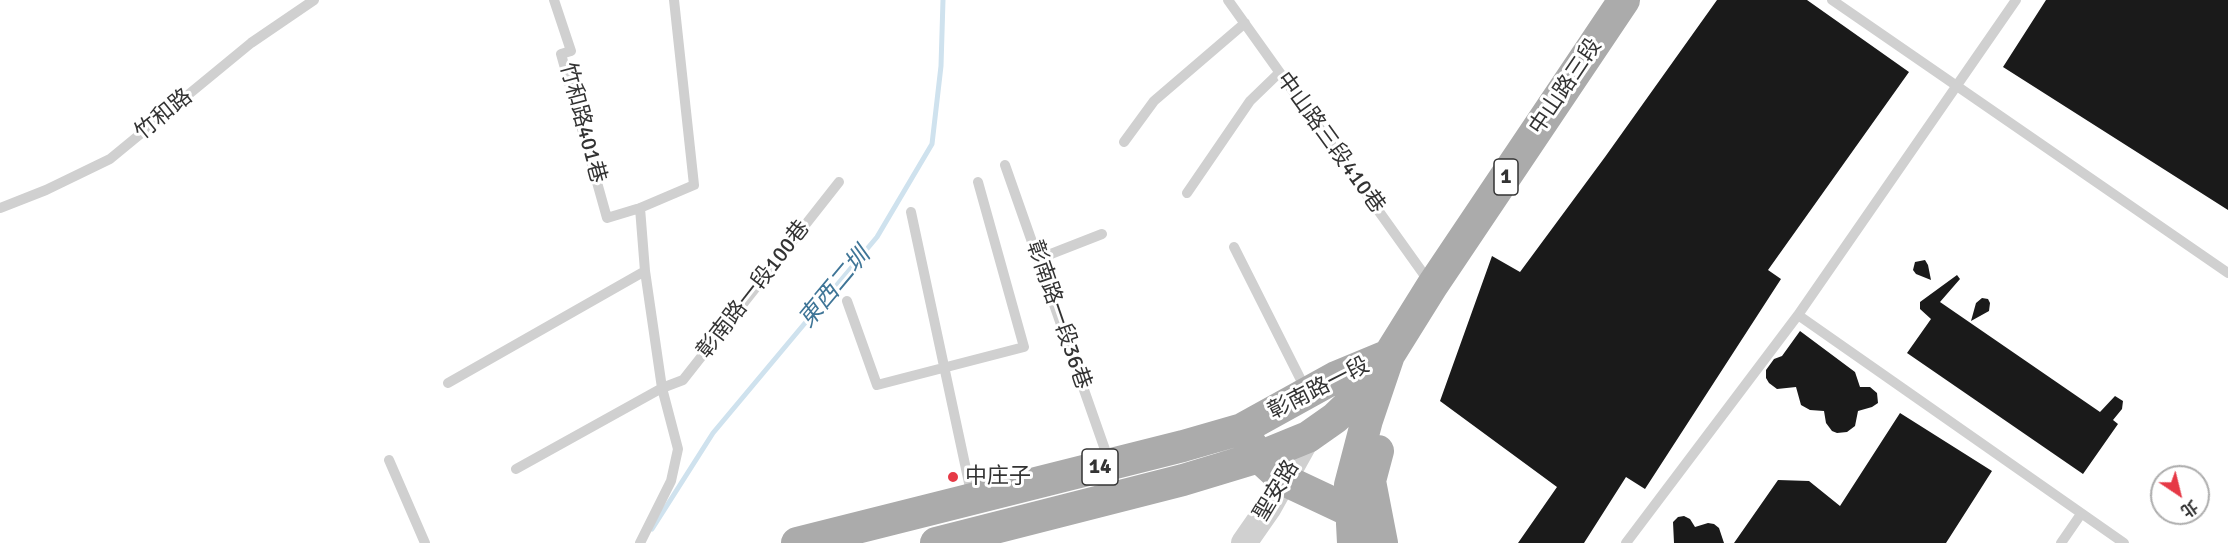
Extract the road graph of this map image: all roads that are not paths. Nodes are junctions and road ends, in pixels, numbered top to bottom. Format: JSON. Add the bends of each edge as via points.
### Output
{"nodes":[{"id":1,"x":314,"y":0,"type":"edge"},
{"id":2,"x":554,"y":0,"type":"edge"},
{"id":3,"x":674,"y":0,"type":"edge"},
{"id":4,"x":1228,"y":0,"type":"edge"},
{"id":5,"x":1624,"y":0,"type":"edge"},
{"id":6,"x":1832,"y":0,"type":"edge"},
{"id":7,"x":2016,"y":0,"type":"edge"},
{"id":8,"x":1245,"y":23,"type":"junction"},
{"id":9,"x":1279,"y":74,"type":"junction"},
{"id":10,"x":1957,"y":86,"type":"junction"},
{"id":11,"x":1124,"y":142,"type":"dead end"},
{"id":12,"x":1005,"y":165,"type":"dead end"},
{"id":13,"x":839,"y":182,"type":"dead end"},
{"id":14,"x":978,"y":182,"type":"dead end"},
{"id":15,"x":1187,"y":193,"type":"dead end"},
{"id":16,"x":0,"y":208,"type":"edge"},
{"id":17,"x":640,"y":208,"type":"junction"},
{"id":18,"x":911,"y":212,"type":"dead end"},
{"id":19,"x":1102,"y":234,"type":"dead end"},
{"id":20,"x":1233,"y":246,"type":"dead end"},
{"id":21,"x":1038,"y":259,"type":"junction"},
{"id":22,"x":645,"y":271,"type":"junction"},
{"id":23,"x":2228,"y":273,"type":"edge"},
{"id":24,"x":1432,"y":286,"type":"junction"},
{"id":25,"x":847,"y":301,"type":"dead end"},
{"id":26,"x":1798,"y":315,"type":"junction"},
{"id":27,"x":1389,"y":355,"type":"junction"},
{"id":28,"x":944,"y":367,"type":"junction"},
{"id":29,"x":448,"y":383,"type":"dead end"},
{"id":30,"x":662,"y":388,"type":"junction"},
{"id":31,"x":1308,"y":393,"type":"junction"},
{"id":32,"x":1242,"y":429,"type":"junction"},
{"id":33,"x":1286,"y":456,"type":"junction"},
{"id":34,"x":389,"y":459,"type":"dead end"},
{"id":35,"x":1110,"y":464,"type":"junction"},
{"id":36,"x":516,"y":469,"type":"dead end"},
{"id":37,"x":1361,"y":496,"type":"junction"},
{"id":38,"x":972,"y":499,"type":"junction"},
{"id":39,"x":2081,"y":514,"type":"junction"},
{"id":40,"x":425,"y":543,"type":"edge"},
{"id":41,"x":640,"y":543,"type":"edge"},
{"id":42,"x":797,"y":543,"type":"edge"},
{"id":43,"x":936,"y":543,"type":"edge"},
{"id":44,"x":1244,"y":543,"type":"edge"},
{"id":45,"x":1353,"y":543,"type":"edge"},
{"id":46,"x":1382,"y":543,"type":"edge"},
{"id":47,"x":1626,"y":543,"type":"edge"},
{"id":48,"x":2061,"y":543,"type":"edge"},
{"id":49,"x":2124,"y":543,"type":"edge"}],
"edges":[{"from":1,"to":16,"type":"lane","name":"竹和路","via":[[251,43],[110,159]]},
{"from":2,"to":17,"type":"lane","name":"竹和路401巷","via":[[571,51],[561,54],[607,218]]},
{"from":3,"to":17,"type":"lane","via":[[694,185]]},
{"from":4,"to":8,"type":"lane","name":"中山路三段410巷"},
{"from":5,"to":24,"type":"main road","name":"中山路三段","number":"1"},
{"from":6,"to":10,"type":"lane"},
{"from":7,"to":10,"type":"lane"},
{"from":8,"to":9,"type":"lane","name":"中山路三段410巷"},
{"from":8,"to":11,"type":"lane","via":[[1154,101]]},
{"from":9,"to":15,"type":"lane","via":[[1250,101]]},
{"from":9,"to":24,"type":"lane","name":"中山路三段410巷"},
{"from":10,"to":23,"type":"lane"},
{"from":10,"to":26,"type":"lane"},
{"from":12,"to":21,"type":"lane","name":"彰南路一段36巷"},
{"from":13,"to":30,"type":"lane","name":"彰南路一段100巷","via":[[683,380]]},
{"from":14,"to":28,"type":"lane","via":[[1024,347]]},
{"from":17,"to":22,"type":"lane"},
{"from":18,"to":28,"type":"lane"},
{"from":19,"to":21,"type":"lane"},
{"from":20,"to":31,"type":"lane"},
{"from":21,"to":35,"type":"lane","name":"彰南路一段36巷"},
{"from":22,"to":29,"type":"lane"},
{"from":22,"to":30,"type":"lane"},
{"from":24,"to":27,"type":"main road","name":"中山路三段","number":"1"},
{"from":25,"to":28,"type":"lane","via":[[877,385]]},
{"from":26,"to":39,"type":"lane"},
{"from":26,"to":47,"type":"lane"},
{"from":27,"to":31,"type":"main road","name":"彰南路一段","number":"14"},
{"from":27,"to":33,"type":"main road","name":"彰南路一段","number":"14","via":[[1356,398]]},
{"from":27,"to":37,"type":"main road","name":"中山路三段","number":"1","via":[[1367,420]]},
{"from":28,"to":38,"type":"lane"},
{"from":30,"to":36,"type":"lane","name":"彰南路一段100巷"},
{"from":30,"to":41,"type":"lane","via":[[678,449],[671,481]]},
{"from":31,"to":32,"type":"main road","name":"彰南路一段","number":"14"},
{"from":32,"to":33,"type":"main road"},
{"from":32,"to":35,"type":"main road","name":"彰南路一段","number":"14"},
{"from":33,"to":37,"type":"main road"},
{"from":33,"to":43,"type":"main road","name":"彰南路一段","number":"14","via":[[1006,529]]},
{"from":33,"to":44,"type":"street","name":"聖安路","via":[[1269,507]]},
{"from":34,"to":40,"type":"lane"},
{"from":35,"to":38,"type":"main road","name":"彰南路一段","number":"14"},
{"from":37,"to":45,"type":"main road","name":"中山路三段","number":"1"},
{"from":37,"to":46,"type":"main road","name":"中山路三段","number":"1"},
{"from":38,"to":42,"type":"main road","name":"彰南路一段","number":"14"},
{"from":39,"to":48,"type":"lane"},
{"from":39,"to":49,"type":"lane"}]}
